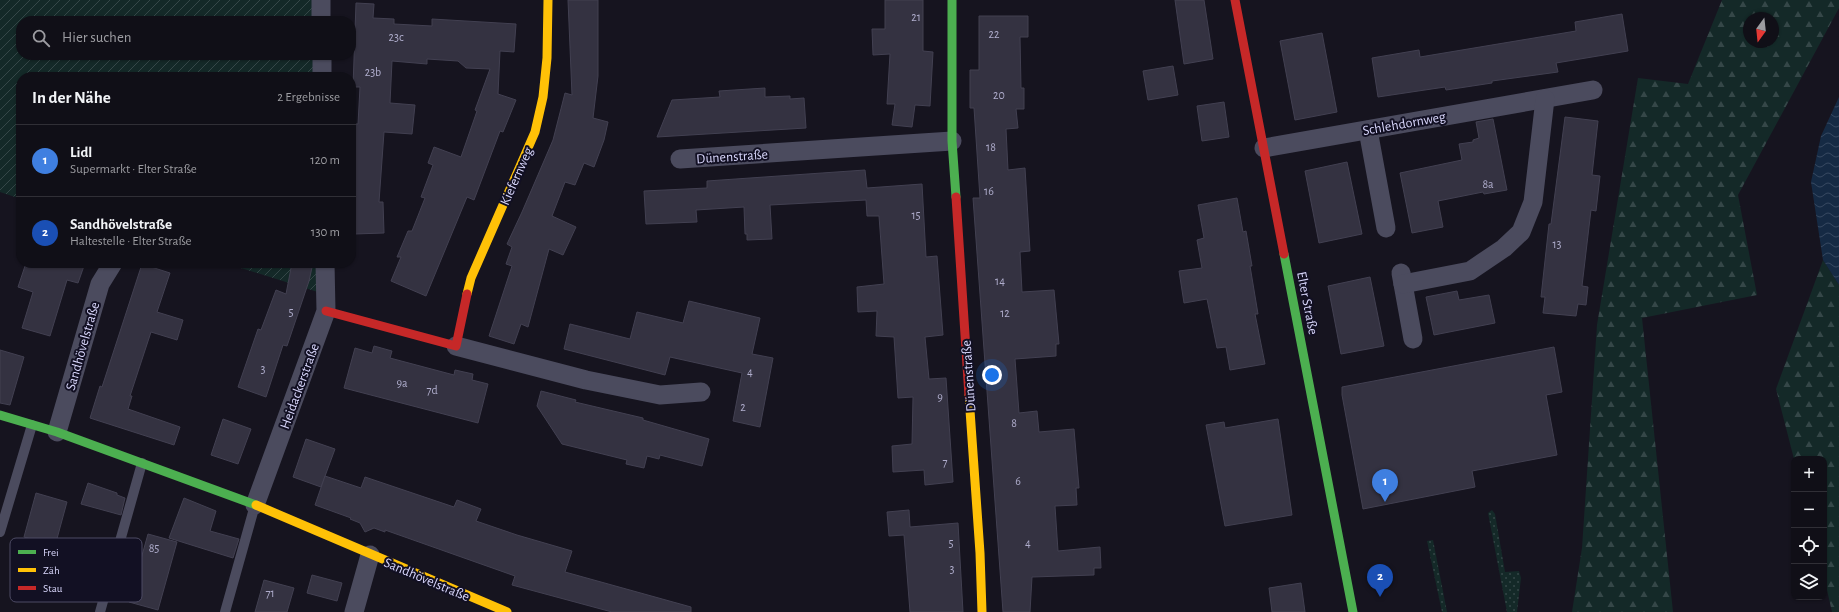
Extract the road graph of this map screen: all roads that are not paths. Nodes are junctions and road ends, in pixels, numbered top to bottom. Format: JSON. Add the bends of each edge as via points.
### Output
{"nodes":[{"id":1,"x":321,"y":0,"type":"edge"},
{"id":2,"x":548,"y":0,"type":"edge"},
{"id":3,"x":952,"y":0,"type":"edge"},
{"id":4,"x":1235,"y":0,"type":"edge"},
{"id":5,"x":321,"y":16,"type":"edge"},
{"id":6,"x":322,"y":60,"type":"edge"},
{"id":7,"x":322,"y":72,"type":"edge"},
{"id":8,"x":1593,"y":90,"type":"dead end"},
{"id":9,"x":1545,"y":99,"type":"junction"},
{"id":10,"x":1368,"y":130,"type":"junction"},
{"id":11,"x":952,"y":141,"type":"junction"},
{"id":12,"x":1264,"y":148,"type":"junction"},
{"id":13,"x":680,"y":159,"type":"dead end"},
{"id":14,"x":1386,"y":228,"type":"dead end"},
{"id":15,"x":110,"y":268,"type":"edge"},
{"id":16,"x":325,"y":268,"type":"edge"},
{"id":17,"x":326,"y":311,"type":"junction"},
{"id":18,"x":1413,"y":339,"type":"dead end"},
{"id":19,"x":456,"y":346,"type":"junction"},
{"id":20,"x":701,"y":392,"type":"dead end"},
{"id":21,"x":0,"y":415,"type":"edge"},
{"id":22,"x":32,"y":425,"type":"junction"},
{"id":23,"x":57,"y":432,"type":"junction"},
{"id":24,"x":142,"y":463,"type":"junction"},
{"id":25,"x":255,"y":505,"type":"junction"},
{"id":26,"x":0,"y":532,"type":"edge"},
{"id":27,"x":121,"y":538,"type":"edge"},
{"id":28,"x":370,"y":555,"type":"junction"},
{"id":29,"x":103,"y":602,"type":"edge"},
{"id":30,"x":100,"y":612,"type":"edge"},
{"id":31,"x":225,"y":612,"type":"edge"},
{"id":32,"x":354,"y":612,"type":"edge"},
{"id":33,"x":507,"y":612,"type":"edge"},
{"id":34,"x":982,"y":612,"type":"edge"},
{"id":35,"x":1353,"y":612,"type":"edge"}],
"edges":[{"from":1,"to":5,"type":"street"},
{"from":2,"to":19,"type":"street","name":"Kiefernweg","via":[[547,58],[543,97],[535,132],[471,278]]},
{"from":3,"to":11,"type":"street","name":"Dünenstraße"},
{"from":4,"to":12,"type":"street","name":"Elter Straße"},
{"from":6,"to":7,"type":"street"},
{"from":8,"to":9,"type":"street","name":"Schlehdornweg"},
{"from":9,"to":10,"type":"street","name":"Schlehdornweg"},
{"from":9,"to":18,"type":"street","via":[[1533,202],[1521,232],[1504,248],[1470,270],[1402,278]]},
{"from":10,"to":12,"type":"street","name":"Schlehdornweg"},
{"from":10,"to":14,"type":"street"},
{"from":11,"to":13,"type":"street","name":"Dünenstraße"},
{"from":11,"to":34,"type":"street","name":"Dünenstraße"},
{"from":12,"to":35,"type":"street","name":"Elter Straße"},
{"from":15,"to":23,"type":"street","name":"Sandhövelstraße","via":[[100,284]]},
{"from":16,"to":17,"type":"street","name":"Heidackerstraße"},
{"from":17,"to":19,"type":"street"},
{"from":17,"to":25,"type":"street","name":"Heidackerstraße"},
{"from":19,"to":20,"type":"street","via":[[586,380],[660,396]]},
{"from":21,"to":22,"type":"street","name":"Sandhövelstraße"},
{"from":22,"to":23,"type":"street","name":"Sandhövelstraße"},
{"from":22,"to":26,"type":"lane"},
{"from":23,"to":24,"type":"street","name":"Sandhövelstraße"},
{"from":24,"to":25,"type":"street","name":"Sandhövelstraße"},
{"from":24,"to":27,"type":"lane"},
{"from":25,"to":28,"type":"street","name":"Sandhövelstraße"},
{"from":25,"to":31,"type":"lane"},
{"from":28,"to":32,"type":"street","name":"Sandhövelstraße"},
{"from":28,"to":33,"type":"street","name":"Sandhövelstraße"},
{"from":29,"to":30,"type":"lane"}]}
